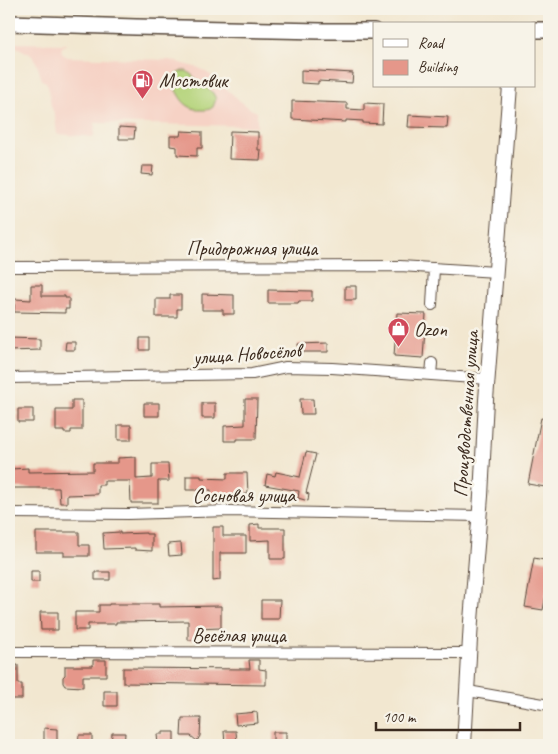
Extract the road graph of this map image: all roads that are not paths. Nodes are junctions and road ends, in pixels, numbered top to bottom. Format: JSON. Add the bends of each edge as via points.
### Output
{"nodes":[{"id":1,"x":9,"y":23,"type":"edge"},
{"id":2,"x":536,"y":30,"type":"edge"},
{"id":3,"x":549,"y":30,"type":"edge"},
{"id":4,"x":373,"y":31,"type":"edge"},
{"id":5,"x":510,"y":88,"type":"edge"},
{"id":6,"x":9,"y":266,"type":"edge"},
{"id":7,"x":434,"y":268,"type":"junction"},
{"id":8,"x":496,"y":272,"type":"junction"},
{"id":9,"x":432,"y":305,"type":"dead end"},
{"id":10,"x":432,"y":364,"type":"dead end"},
{"id":11,"x":431,"y":375,"type":"junction"},
{"id":12,"x":9,"y":378,"type":"edge"},
{"id":13,"x":488,"y":379,"type":"junction"},
{"id":14,"x":9,"y":513,"type":"edge"},
{"id":15,"x":479,"y":516,"type":"junction"},
{"id":16,"x":9,"y":652,"type":"edge"},
{"id":17,"x":469,"y":653,"type":"junction"},
{"id":18,"x":468,"y":691,"type":"junction"},
{"id":19,"x":549,"y":704,"type":"edge"},
{"id":20,"x":464,"y":745,"type":"edge"}],
"edges":[{"from":1,"to":4,"type":"main road"},
{"from":2,"to":3,"type":"main road"},
{"from":5,"to":8,"type":"street","name":"Производственная улица"},
{"from":6,"to":7,"type":"street","name":"Придорожная улица"},
{"from":7,"to":8,"type":"street","name":"Придорожная улица"},
{"from":7,"to":9,"type":"street"},
{"from":8,"to":13,"type":"street","name":"Производственная улица"},
{"from":10,"to":11,"type":"street"},
{"from":11,"to":12,"type":"street","name":"улица Новосёлов","via":[[286,367],[252,374]]},
{"from":11,"to":13,"type":"street","name":"улица Новосёлов"},
{"from":13,"to":15,"type":"street","name":"Производственная улица"},
{"from":14,"to":15,"type":"street","name":"Сосновая улица","via":[[229,511]]},
{"from":15,"to":17,"type":"street","name":"Производственная улица"},
{"from":16,"to":17,"type":"street","name":"Весёлая улица"},
{"from":17,"to":18,"type":"street","name":"Производственная улица"},
{"from":18,"to":19,"type":"street"},
{"from":18,"to":20,"type":"street","name":"Производственная улица"}]}
